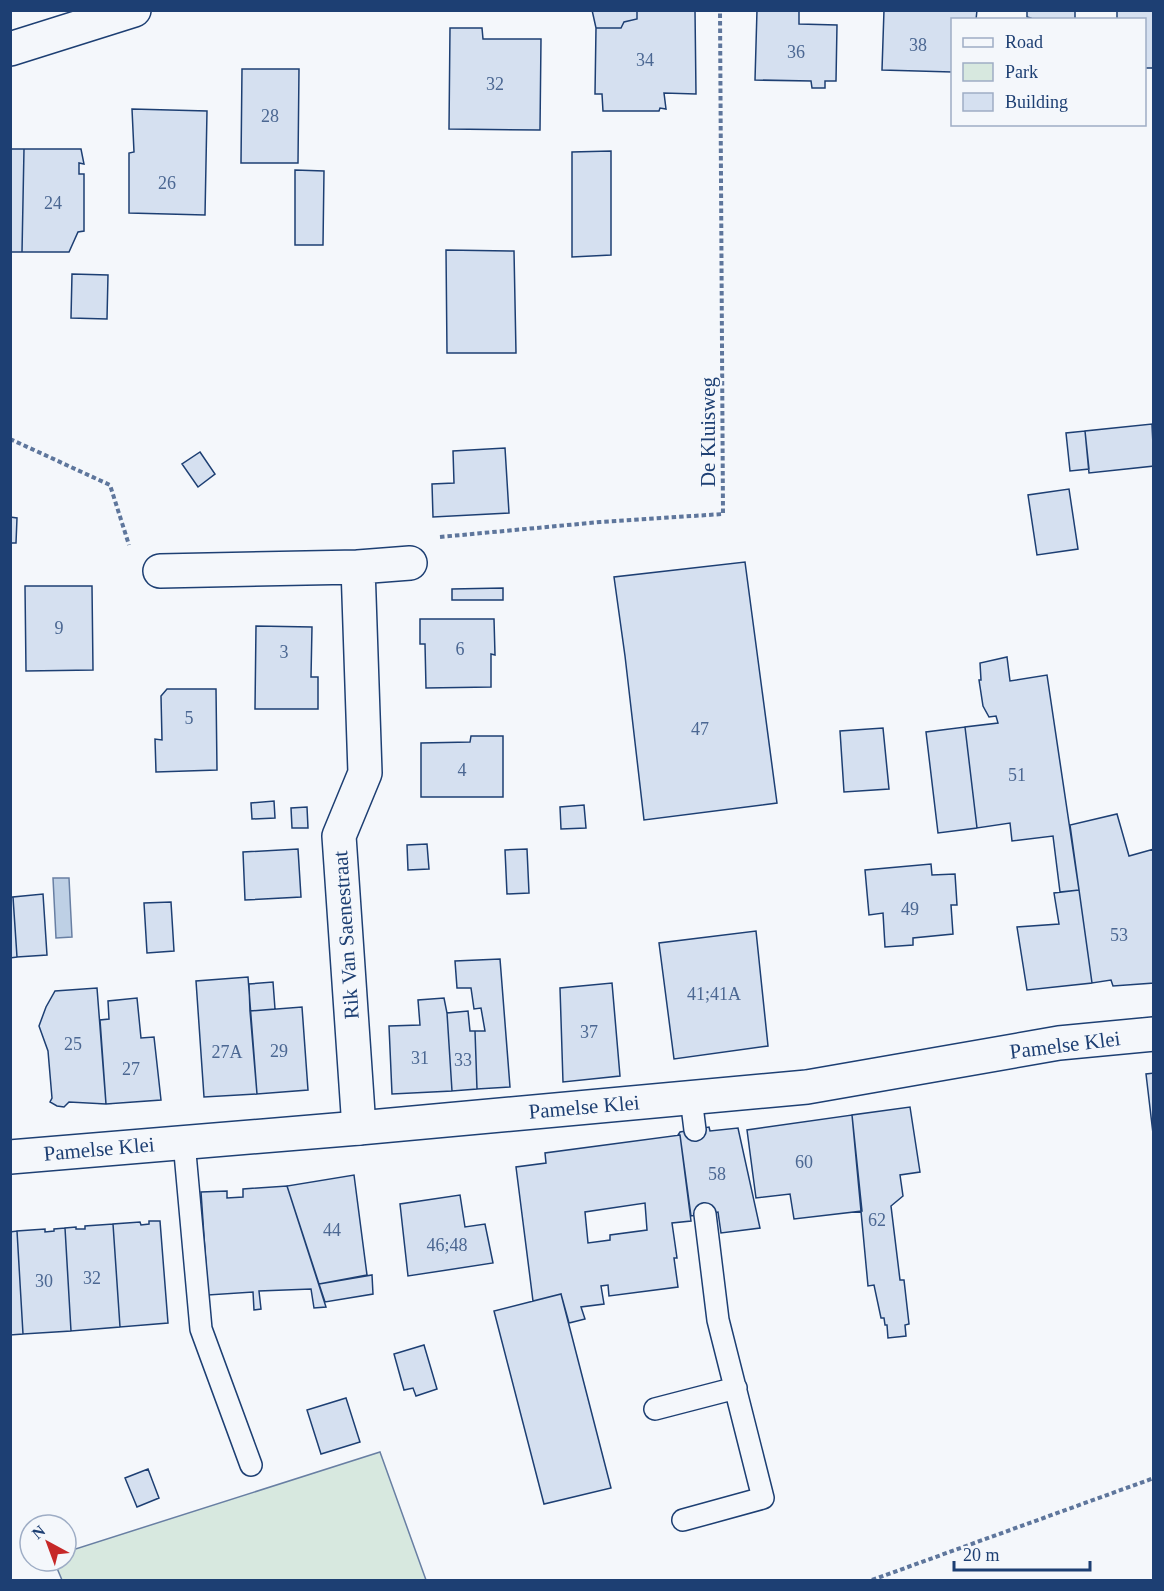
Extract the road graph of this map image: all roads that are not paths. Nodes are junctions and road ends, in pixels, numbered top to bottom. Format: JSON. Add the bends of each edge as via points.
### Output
{"nodes":[{"id":1,"x":134,"y":10,"type":"edge"},
{"id":2,"x":10,"y":49,"type":"edge"},
{"id":3,"x":410,"y":562,"type":"road end"},
{"id":4,"x":358,"y":567,"type":"junction"},
{"id":5,"x":160,"y":571,"type":"road end"},
{"id":6,"x":1154,"y":1034,"type":"edge"},
{"id":7,"x":691,"y":1098,"type":"junction"},
{"id":8,"x":359,"y":1128,"type":"junction"},
{"id":9,"x":695,"y":1130,"type":"dead end"},
{"id":10,"x":184,"y":1142,"type":"junction"},
{"id":11,"x":10,"y":1156,"type":"edge"},
{"id":12,"x":705,"y":1214,"type":"dead end"},
{"id":13,"x":736,"y":1388,"type":"junction"},
{"id":14,"x":655,"y":1409,"type":"dead end"},
{"id":15,"x":251,"y":1465,"type":"dead end"},
{"id":16,"x":683,"y":1520,"type":"dead end"}],
"edges":[{"from":1,"to":2,"type":"main road"},
{"from":3,"to":4,"type":"main road"},
{"from":4,"to":5,"type":"main road"},
{"from":4,"to":8,"type":"main road","name":"Rik Van Saenestraat","via":[[365,773],[339,836]]},
{"from":6,"to":7,"type":"main road","name":"Pamelse Klei","via":[[1059,1042],[807,1087]]},
{"from":7,"to":8,"type":"main road","name":"Pamelse Klei"},
{"from":7,"to":9,"type":"lane"},
{"from":8,"to":10,"type":"main road","name":"Pamelse Klei"},
{"from":10,"to":11,"type":"main road","name":"Pamelse Klei"},
{"from":10,"to":15,"type":"lane","via":[[201,1329]]},
{"from":12,"to":13,"type":"lane","via":[[718,1320]]},
{"from":13,"to":14,"type":"lane"},
{"from":13,"to":16,"type":"lane","via":[[764,1498]]}]}
